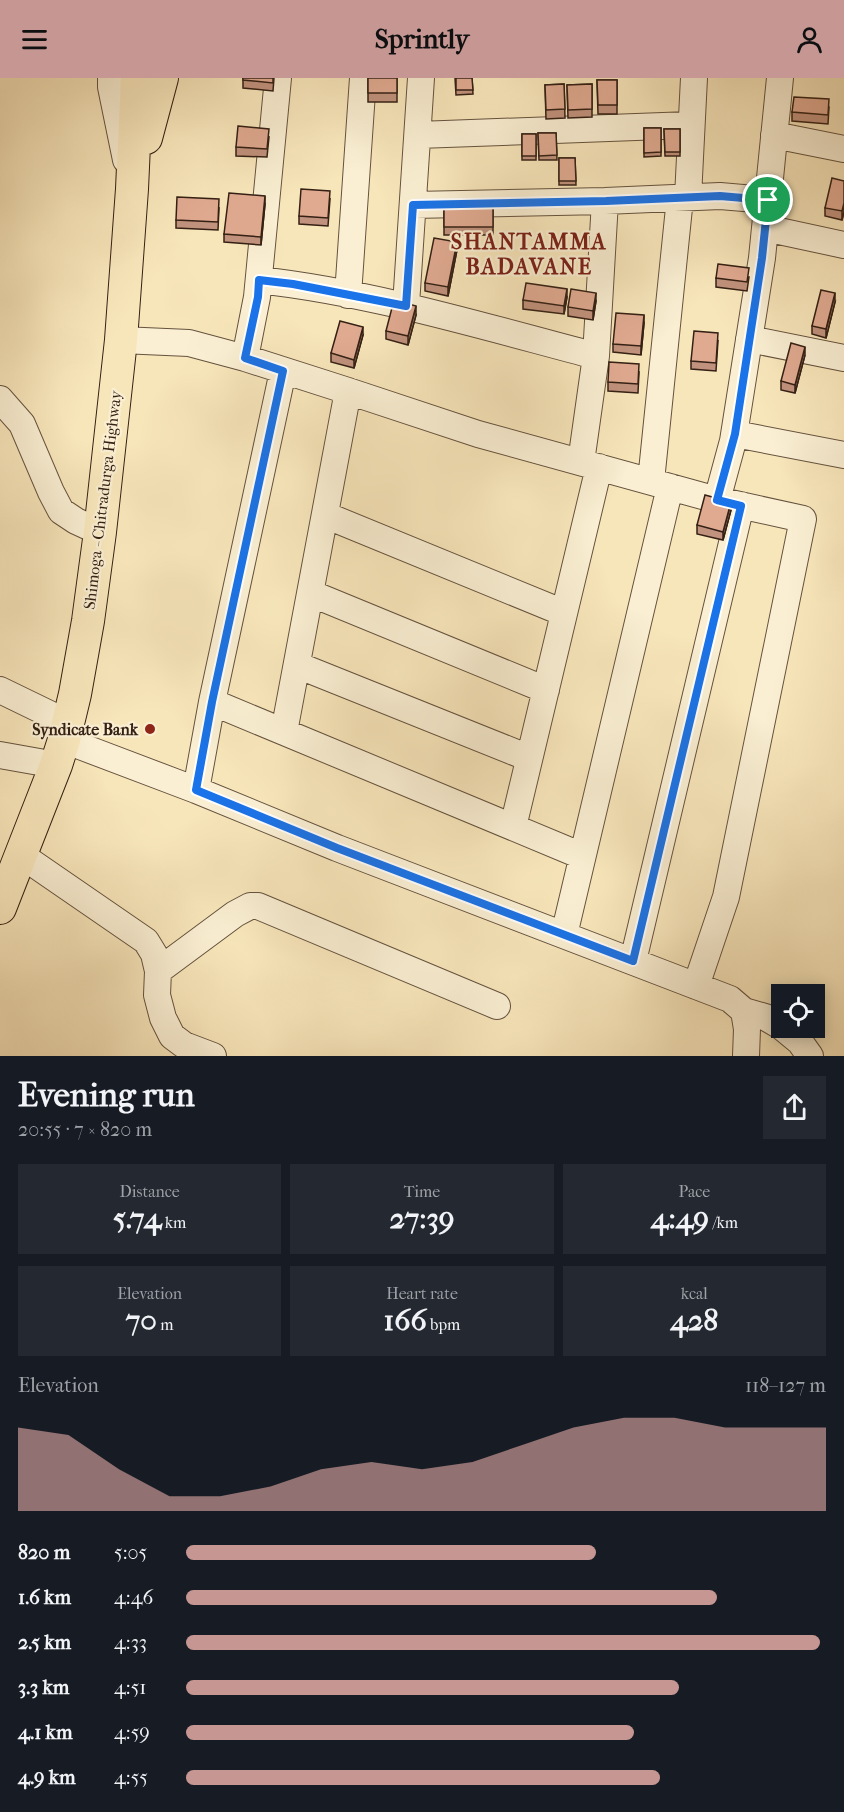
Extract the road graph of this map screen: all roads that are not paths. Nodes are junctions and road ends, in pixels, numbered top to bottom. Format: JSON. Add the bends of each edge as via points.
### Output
{"nodes":[{"id":1,"x":111,"y":78,"type":"edge"},
{"id":2,"x":137,"y":78,"type":"edge"},
{"id":3,"x":162,"y":78,"type":"edge"},
{"id":4,"x":278,"y":78,"type":"edge"},
{"id":5,"x":363,"y":78,"type":"edge"},
{"id":6,"x":420,"y":78,"type":"edge"},
{"id":7,"x":694,"y":78,"type":"edge"},
{"id":8,"x":780,"y":78,"type":"edge"},
{"id":9,"x":690,"y":125,"type":"junction"},
{"id":10,"x":417,"y":135,"type":"junction"},
{"id":11,"x":774,"y":135,"type":"junction"},
{"id":12,"x":844,"y":150,"type":"edge"},
{"id":13,"x":132,"y":189,"type":"junction"},
{"id":14,"x":684,"y":197,"type":"junction"},
{"id":15,"x":768,"y":200,"type":"junction"},
{"id":16,"x":606,"y":201,"type":"junction"},
{"id":17,"x":413,"y":205,"type":"junction"},
{"id":18,"x":765,"y":228,"type":"junction"},
{"id":19,"x":844,"y":245,"type":"edge"},
{"id":20,"x":259,"y":280,"type":"junction"},
{"id":21,"x":348,"y":295,"type":"junction"},
{"id":22,"x":406,"y":306,"type":"junction"},
{"id":23,"x":750,"y":339,"type":"junction"},
{"id":24,"x":121,"y":340,"type":"junction"},
{"id":25,"x":596,"y":356,"type":"junction"},
{"id":26,"x":245,"y":358,"type":"junction"},
{"id":27,"x":844,"y":358,"type":"edge"},
{"id":28,"x":283,"y":371,"type":"junction"},
{"id":29,"x":348,"y":391,"type":"junction"},
{"id":30,"x":0,"y":399,"type":"edge"},
{"id":31,"x":735,"y":434,"type":"junction"},
{"id":32,"x":844,"y":456,"type":"edge"},
{"id":33,"x":590,"y":465,"type":"junction"},
{"id":34,"x":660,"y":484,"type":"junction"},
{"id":35,"x":729,"y":503,"type":"junction"},
{"id":36,"x":325,"y":515,"type":"junction"},
{"id":37,"x":100,"y":532,"type":"junction"},
{"id":38,"x":310,"y":594,"type":"junction"},
{"id":39,"x":564,"y":613,"type":"junction"},
{"id":40,"x":297,"y":665,"type":"junction"},
{"id":41,"x":0,"y":690,"type":"edge"},
{"id":42,"x":546,"y":690,"type":"junction"},
{"id":43,"x":212,"y":702,"type":"junction"},
{"id":44,"x":284,"y":732,"type":"junction"},
{"id":45,"x":62,"y":743,"type":"junction"},
{"id":46,"x":0,"y":755,"type":"edge"},
{"id":47,"x":529,"y":758,"type":"junction"},
{"id":48,"x":196,"y":790,"type":"junction"},
{"id":49,"x":513,"y":827,"type":"junction"},
{"id":50,"x":21,"y":855,"type":"junction"},
{"id":51,"x":582,"y":856,"type":"junction"},
{"id":52,"x":0,"y":908,"type":"edge"},
{"id":53,"x":564,"y":935,"type":"junction"},
{"id":54,"x":633,"y":961,"type":"junction"},
{"id":55,"x":158,"y":970,"type":"junction"},
{"id":56,"x":696,"y":986,"type":"junction"},
{"id":57,"x":497,"y":1006,"type":"dead end"},
{"id":58,"x":744,"y":1011,"type":"junction"},
{"id":59,"x":771,"y":1020,"type":"edge"},
{"id":60,"x":795,"y":1038,"type":"edge"},
{"id":61,"x":213,"y":1056,"type":"edge"},
{"id":62,"x":746,"y":1056,"type":"edge"},
{"id":63,"x":810,"y":1056,"type":"edge"}],
"edges":[{"from":1,"to":13,"type":"street"},
{"from":2,"to":13,"type":"main road","name":"Shimoga - Chitradurga Highway"},
{"from":3,"to":13,"type":"main road"},
{"from":4,"to":20,"type":"street"},
{"from":5,"to":21,"type":"street"},
{"from":6,"to":10,"type":"street"},
{"from":7,"to":9,"type":"street"},
{"from":8,"to":11,"type":"street"},
{"from":9,"to":10,"type":"street"},
{"from":9,"to":14,"type":"street"},
{"from":10,"to":17,"type":"street"},
{"from":11,"to":12,"type":"street"},
{"from":11,"to":15,"type":"street"},
{"from":13,"to":24,"type":"main road","name":"Shimoga - Chitradurga Highway"},
{"from":14,"to":15,"type":"street"},
{"from":14,"to":16,"type":"street"},
{"from":14,"to":34,"type":"street"},
{"from":15,"to":18,"type":"street"},
{"from":16,"to":17,"type":"street"},
{"from":16,"to":25,"type":"street"},
{"from":17,"to":22,"type":"street"},
{"from":18,"to":19,"type":"street"},
{"from":18,"to":23,"type":"street"},
{"from":20,"to":21,"type":"street"},
{"from":20,"to":26,"type":"street"},
{"from":21,"to":22,"type":"street"},
{"from":22,"to":25,"type":"street"},
{"from":23,"to":27,"type":"street"},
{"from":23,"to":31,"type":"street"},
{"from":24,"to":26,"type":"street","via":[[189,343]]},
{"from":24,"to":37,"type":"main road","name":"Shimoga - Chitradurga Highway"},
{"from":25,"to":33,"type":"street"},
{"from":26,"to":28,"type":"street"},
{"from":28,"to":29,"type":"street"},
{"from":28,"to":43,"type":"street"},
{"from":29,"to":33,"type":"street","via":[[478,434]]},
{"from":29,"to":36,"type":"street"},
{"from":30,"to":37,"type":"street","via":[[22,424],[61,512]]},
{"from":31,"to":32,"type":"street"},
{"from":31,"to":35,"type":"street"},
{"from":33,"to":34,"type":"street"},
{"from":33,"to":39,"type":"street"},
{"from":34,"to":35,"type":"street"},
{"from":34,"to":51,"type":"street"},
{"from":35,"to":54,"type":"street"},
{"from":35,"to":56,"type":"street","via":[[803,519],[726,897]]},
{"from":36,"to":38,"type":"street"},
{"from":36,"to":39,"type":"street"},
{"from":37,"to":45,"type":"main road","name":"Shimoga - Chitradurga Highway","via":[[88,621]]},
{"from":38,"to":40,"type":"street"},
{"from":38,"to":42,"type":"street"},
{"from":39,"to":42,"type":"street"},
{"from":40,"to":44,"type":"street"},
{"from":40,"to":47,"type":"street"},
{"from":41,"to":45,"type":"street"},
{"from":42,"to":47,"type":"street"},
{"from":43,"to":44,"type":"street"},
{"from":43,"to":48,"type":"street"},
{"from":44,"to":49,"type":"street"},
{"from":45,"to":46,"type":"street"},
{"from":45,"to":48,"type":"street"},
{"from":45,"to":50,"type":"main road","name":"Shimoga - Chitradurga Highway"},
{"from":47,"to":49,"type":"street"},
{"from":48,"to":53,"type":"street"},
{"from":49,"to":51,"type":"street"},
{"from":50,"to":52,"type":"main road","name":"Shimoga - Chitradurga Highway"},
{"from":50,"to":55,"type":"street","via":[[146,941]]},
{"from":51,"to":53,"type":"street"},
{"from":53,"to":54,"type":"street"},
{"from":54,"to":56,"type":"street"},
{"from":55,"to":57,"type":"street","via":[[235,914],[258,906]]},
{"from":55,"to":61,"type":"street","via":[[157,995],[172,1036]]},
{"from":56,"to":58,"type":"street","via":[[730,999]]},
{"from":58,"to":59,"type":"street"},
{"from":58,"to":62,"type":"street"},
{"from":60,"to":63,"type":"street"}]}
